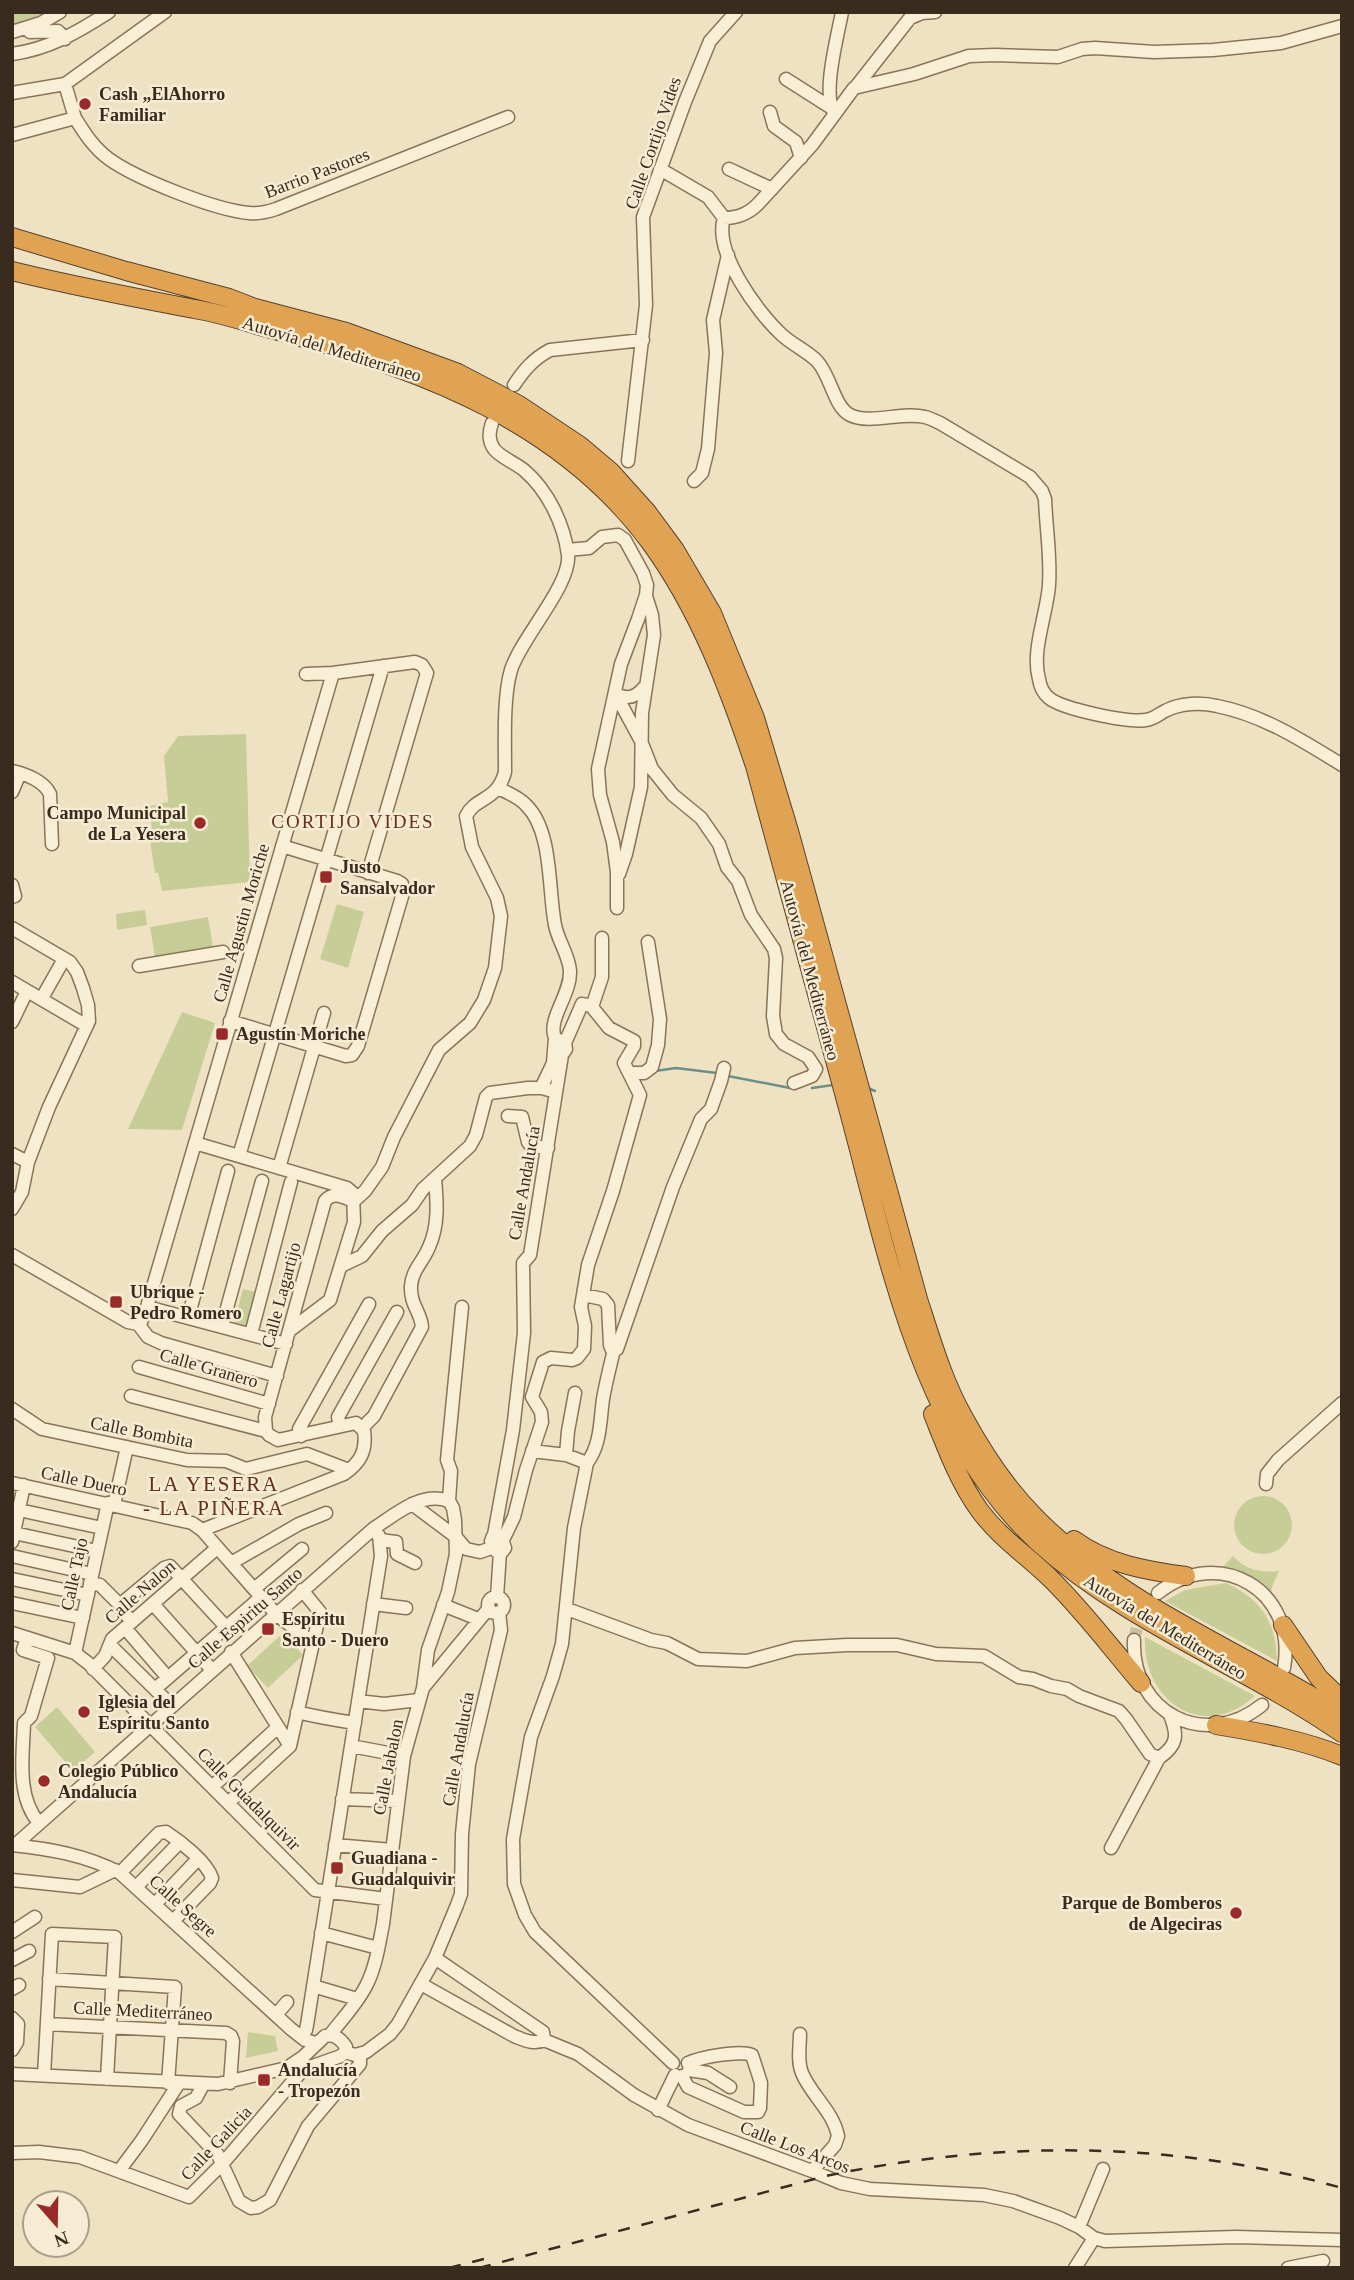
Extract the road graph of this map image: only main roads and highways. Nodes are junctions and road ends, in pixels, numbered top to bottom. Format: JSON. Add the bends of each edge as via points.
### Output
{"nodes":[{"id":1,"x":12,"y":237,"type":"edge"},
{"id":2,"x":12,"y":271,"type":"edge"},
{"id":3,"x":781,"y":833,"type":"junction"},
{"id":4,"x":885,"y":1212,"type":"junction"},
{"id":5,"x":921,"y":1357,"type":"junction"},
{"id":6,"x":962,"y":1415,"type":"junction"},
{"id":7,"x":1186,"y":1576,"type":"road end"},
{"id":8,"x":1283,"y":1625,"type":"road end"},
{"id":9,"x":1141,"y":1683,"type":"road end"},
{"id":10,"x":1342,"y":1700,"type":"edge"},
{"id":11,"x":1342,"y":1714,"type":"edge"},
{"id":12,"x":1216,"y":1725,"type":"road end"},
{"id":13,"x":1342,"y":1734,"type":"edge"},
{"id":14,"x":1342,"y":1756,"type":"edge"}],
"edges":[{"from":1,"to":3,"type":"highway","name":"Autovía del Mediterráneo","via":[[346,332],[458,373],[541,418],[579,445],[611,472],[662,531],[712,613],[755,718]]},
{"from":2,"to":3,"type":"highway","name":"Autovía del Mediterráneo","via":[[195,309],[331,345],[434,381],[547,441],[627,513],[683,593],[713,652]]},
{"from":3,"to":4,"type":"highway","name":"Autovía del Mediterráneo"},
{"from":4,"to":5,"type":"highway","name":"Autovía del Mediterráneo","via":[[901,1302]]},
{"from":4,"to":6,"type":"highway","name":"Autovía del Mediterráneo"},
{"from":5,"to":9,"type":"highway","via":[[931,1409],[979,1510],[1069,1597]]},
{"from":5,"to":13,"type":"highway","name":"Autovía del Mediterráneo","via":[[947,1420],[969,1457],[1005,1508],[1037,1541],[1112,1600]]},
{"from":6,"to":7,"type":"highway","via":[[1035,1504],[1079,1544],[1112,1560]]},
{"from":6,"to":11,"type":"highway","name":"Autovía del Mediterráneo","via":[[1020,1501],[1070,1550],[1129,1593]]},
{"from":8,"to":10,"type":"highway","via":[[1312,1669]]},
{"from":12,"to":14,"type":"highway"}]}
